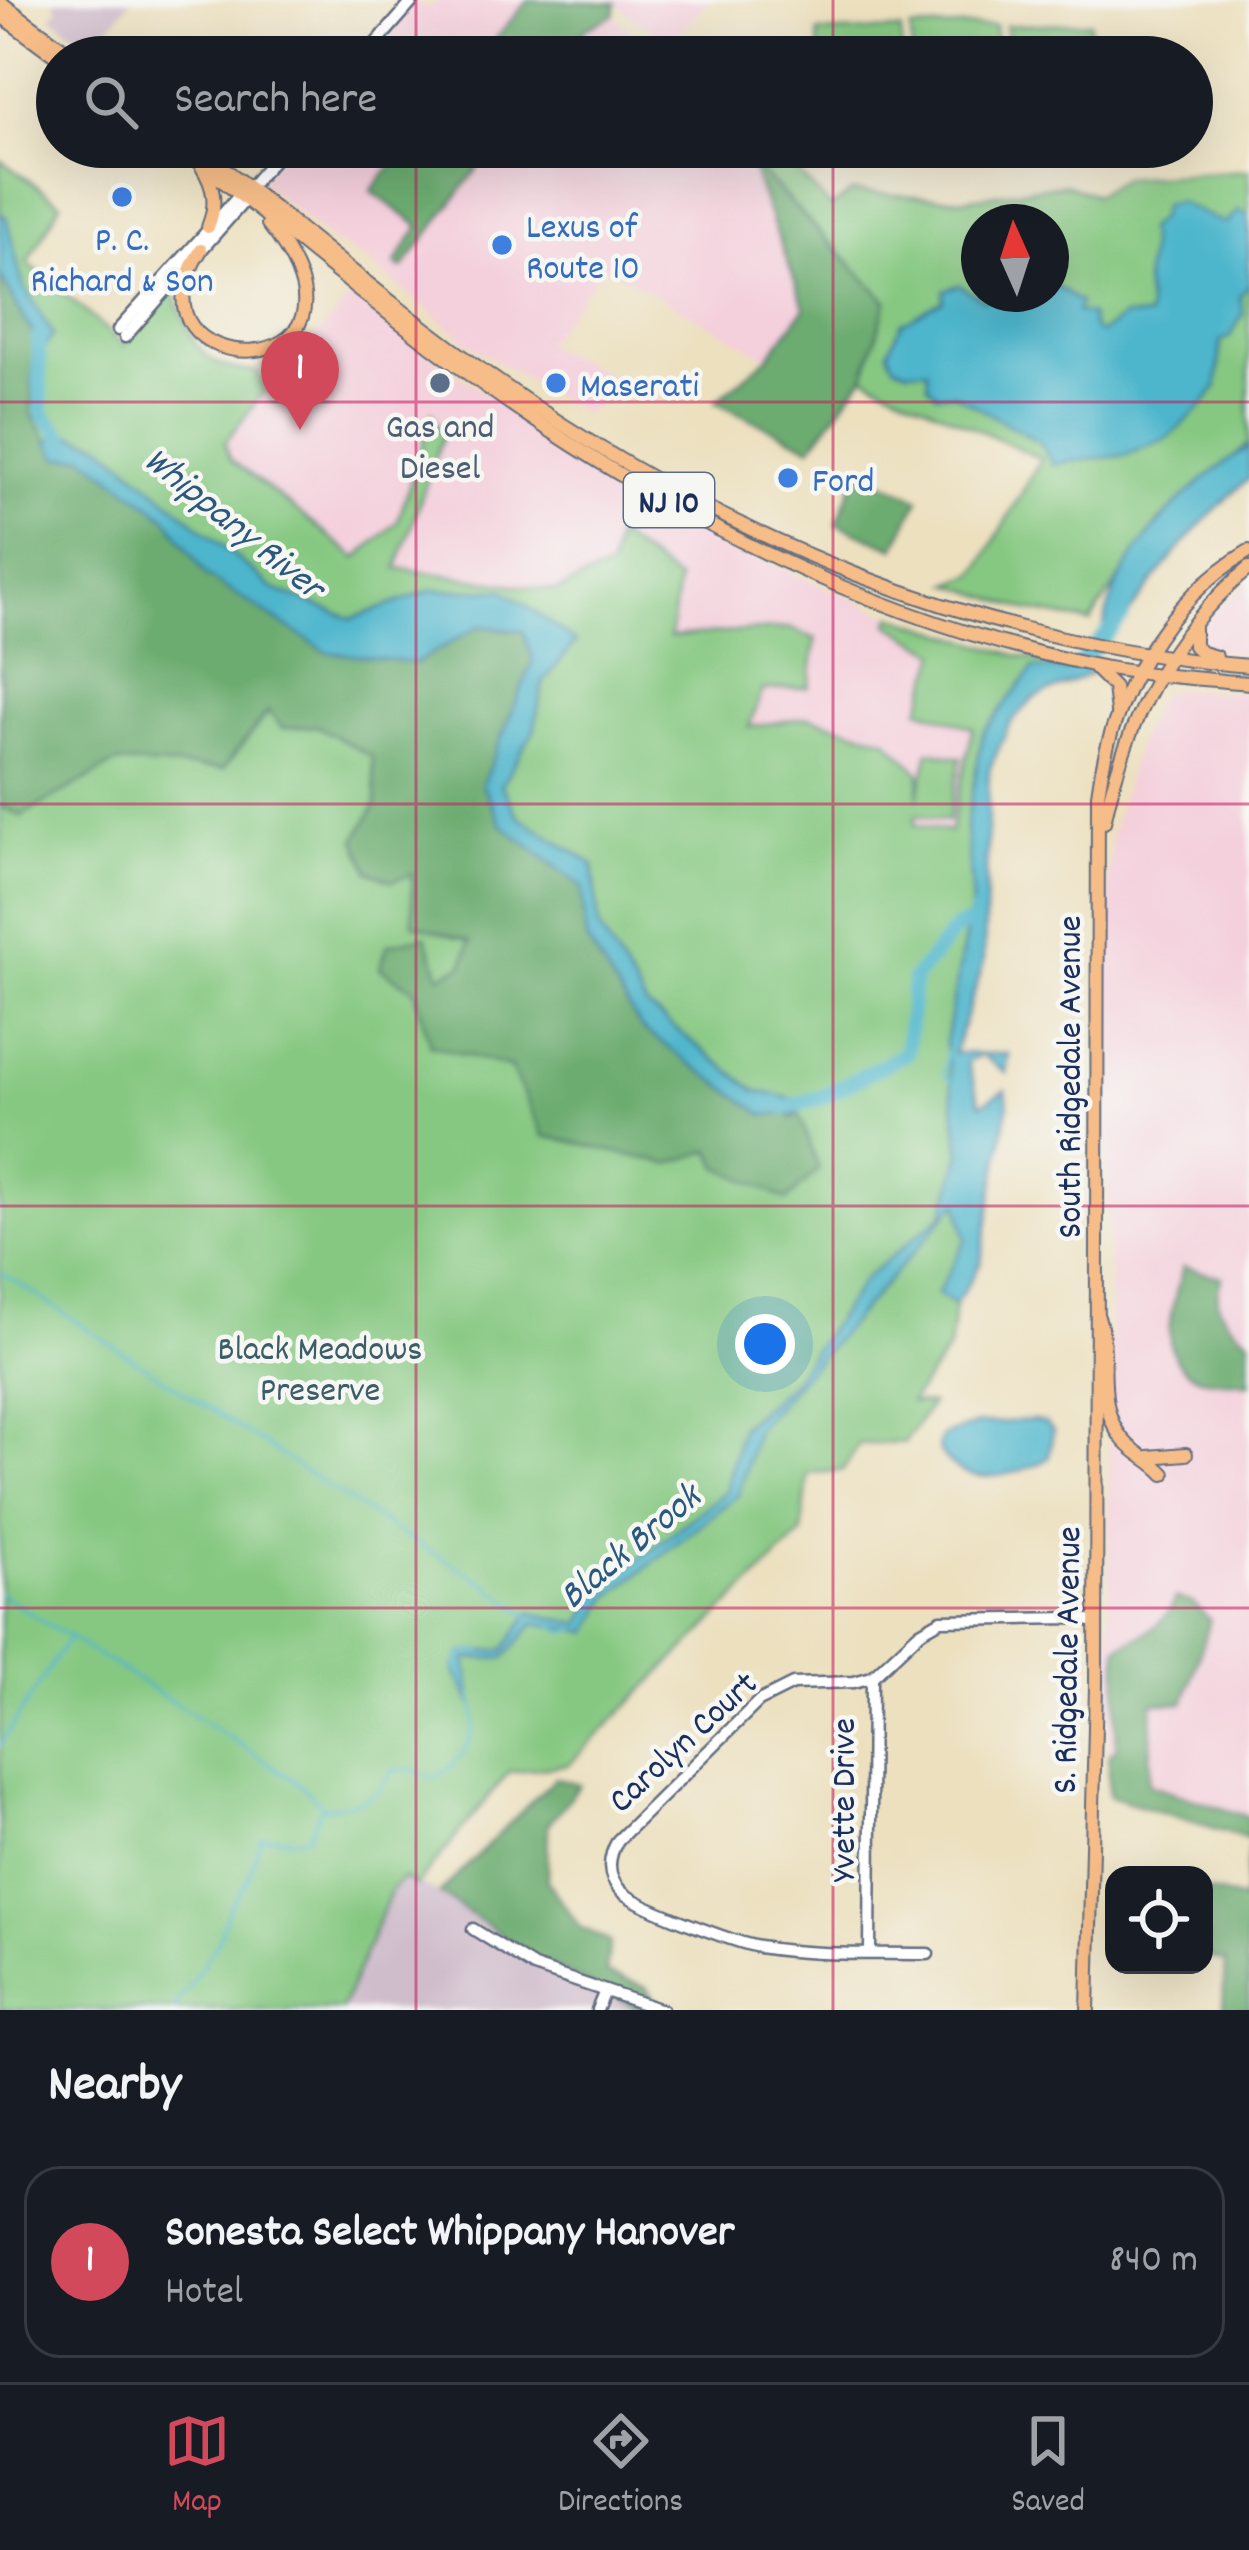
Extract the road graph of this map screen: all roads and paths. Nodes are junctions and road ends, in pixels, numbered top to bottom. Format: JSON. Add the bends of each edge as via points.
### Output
{"nodes":[{"id":1,"x":415,"y":0,"type":"edge"},
{"id":2,"x":0,"y":2,"type":"edge"},
{"id":3,"x":0,"y":16,"type":"edge"},
{"id":4,"x":47,"y":36,"type":"edge"},
{"id":5,"x":383,"y":36,"type":"edge"},
{"id":6,"x":36,"y":42,"type":"edge"},
{"id":7,"x":203,"y":168,"type":"edge"},
{"id":8,"x":213,"y":168,"type":"edge"},
{"id":9,"x":268,"y":168,"type":"edge"},
{"id":10,"x":246,"y":196,"type":"junction"},
{"id":11,"x":208,"y":227,"type":"junction"},
{"id":12,"x":201,"y":250,"type":"junction"},
{"id":13,"x":1249,"y":551,"type":"edge"},
{"id":14,"x":1249,"y":568,"type":"edge"},
{"id":15,"x":1196,"y":620,"type":"junction"},
{"id":16,"x":1147,"y":655,"type":"junction"},
{"id":17,"x":1167,"y":658,"type":"junction"},
{"id":18,"x":1244,"y":666,"type":"edge"},
{"id":19,"x":1139,"y":672,"type":"junction"},
{"id":20,"x":1112,"y":673,"type":"junction"},
{"id":21,"x":1159,"y":674,"type":"junction"},
{"id":22,"x":1249,"y":683,"type":"edge"},
{"id":23,"x":1116,"y":718,"type":"junction"},
{"id":24,"x":1099,"y":844,"type":"junction"},
{"id":25,"x":1095,"y":1310,"type":"junction"},
{"id":26,"x":1186,"y":1454,"type":"dead end"},
{"id":27,"x":1147,"y":1456,"type":"junction"},
{"id":28,"x":1163,"y":1474,"type":"dead end"},
{"id":29,"x":1096,"y":1622,"type":"junction"},
{"id":30,"x":872,"y":1677,"type":"junction"},
{"id":31,"x":473,"y":1929,"type":"dead end"},
{"id":32,"x":870,"y":1953,"type":"junction"},
{"id":33,"x":928,"y":1954,"type":"dead end"},
{"id":34,"x":605,"y":1991,"type":"junction"},
{"id":35,"x":597,"y":2010,"type":"edge"},
{"id":36,"x":662,"y":2010,"type":"edge"},
{"id":37,"x":1088,"y":2010,"type":"edge"}],
"edges":[{"from":1,"to":5,"type":"street"},
{"from":2,"to":4,"type":"main road"},
{"from":3,"to":6,"type":"main road"},
{"from":7,"to":11,"type":"main road","via":[[216,208]]},
{"from":8,"to":10,"type":"main road","number":"NJ 10"},
{"from":9,"to":10,"type":"street"},
{"from":10,"to":11,"type":"street"},
{"from":10,"to":12,"type":"street"},
{"from":10,"to":12,"type":"main road","via":[[303,278],[303,311],[289,334],[249,353],[227,351],[200,333],[184,293]]},
{"from":10,"to":16,"type":"main road","number":"NJ 10","via":[[458,354],[655,480],[827,563],[957,611]]},
{"from":10,"to":20,"type":"main road","number":"NJ 10","via":[[497,395],[649,489],[805,569],[941,622]]},
{"from":11,"to":12,"type":"street","via":[[122,333]]},
{"from":13,"to":16,"type":"main road","name":"South Ridgedale Avenue","via":[[1193,593]]},
{"from":14,"to":15,"type":"main road","name":"South Ridgedale Avenue"},
{"from":15,"to":17,"type":"main road","name":"South Ridgedale Avenue"},
{"from":15,"to":18,"type":"main road","via":[[1202,653]]},
{"from":16,"to":17,"type":"main road","number":"NJ 10"},
{"from":16,"to":19,"type":"main road","name":"South Ridgedale Avenue"},
{"from":17,"to":18,"type":"main road","number":"NJ 10"},
{"from":17,"to":21,"type":"main road","name":"South Ridgedale Avenue"},
{"from":19,"to":20,"type":"main road"},
{"from":19,"to":21,"type":"main road"},
{"from":19,"to":23,"type":"main road","name":"South Ridgedale Avenue"},
{"from":20,"to":23,"type":"main road"},
{"from":21,"to":22,"type":"main road"},
{"from":21,"to":24,"type":"main road","name":"South Ridgedale Avenue","via":[[1117,765]]},
{"from":23,"to":24,"type":"main road","name":"South Ridgedale Avenue","via":[[1098,794]]},
{"from":24,"to":25,"type":"main road","name":"South Ridgedale Avenue"},
{"from":25,"to":27,"type":"main road","via":[[1109,1412],[1120,1437]]},
{"from":25,"to":29,"type":"main road","name":"S. Ridgedale Avenue"},
{"from":26,"to":27,"type":"main road"},
{"from":27,"to":28,"type":"main road"},
{"from":29,"to":30,"type":"street","name":"Yvette Drive","via":[[941,1619]]},
{"from":29,"to":37,"type":"main road","name":"S. Ridgedale Avenue"},
{"from":30,"to":32,"type":"street","name":"Yvette Drive"},
{"from":30,"to":32,"type":"street","name":"Carolyn Court","via":[[769,1694],[618,1840],[609,1864],[629,1897],[744,1943]]},
{"from":31,"to":34,"type":"street","via":[[534,1967]]},
{"from":32,"to":33,"type":"street","name":"Carolyn Court"},
{"from":34,"to":35,"type":"street"},
{"from":34,"to":36,"type":"street"}]}
